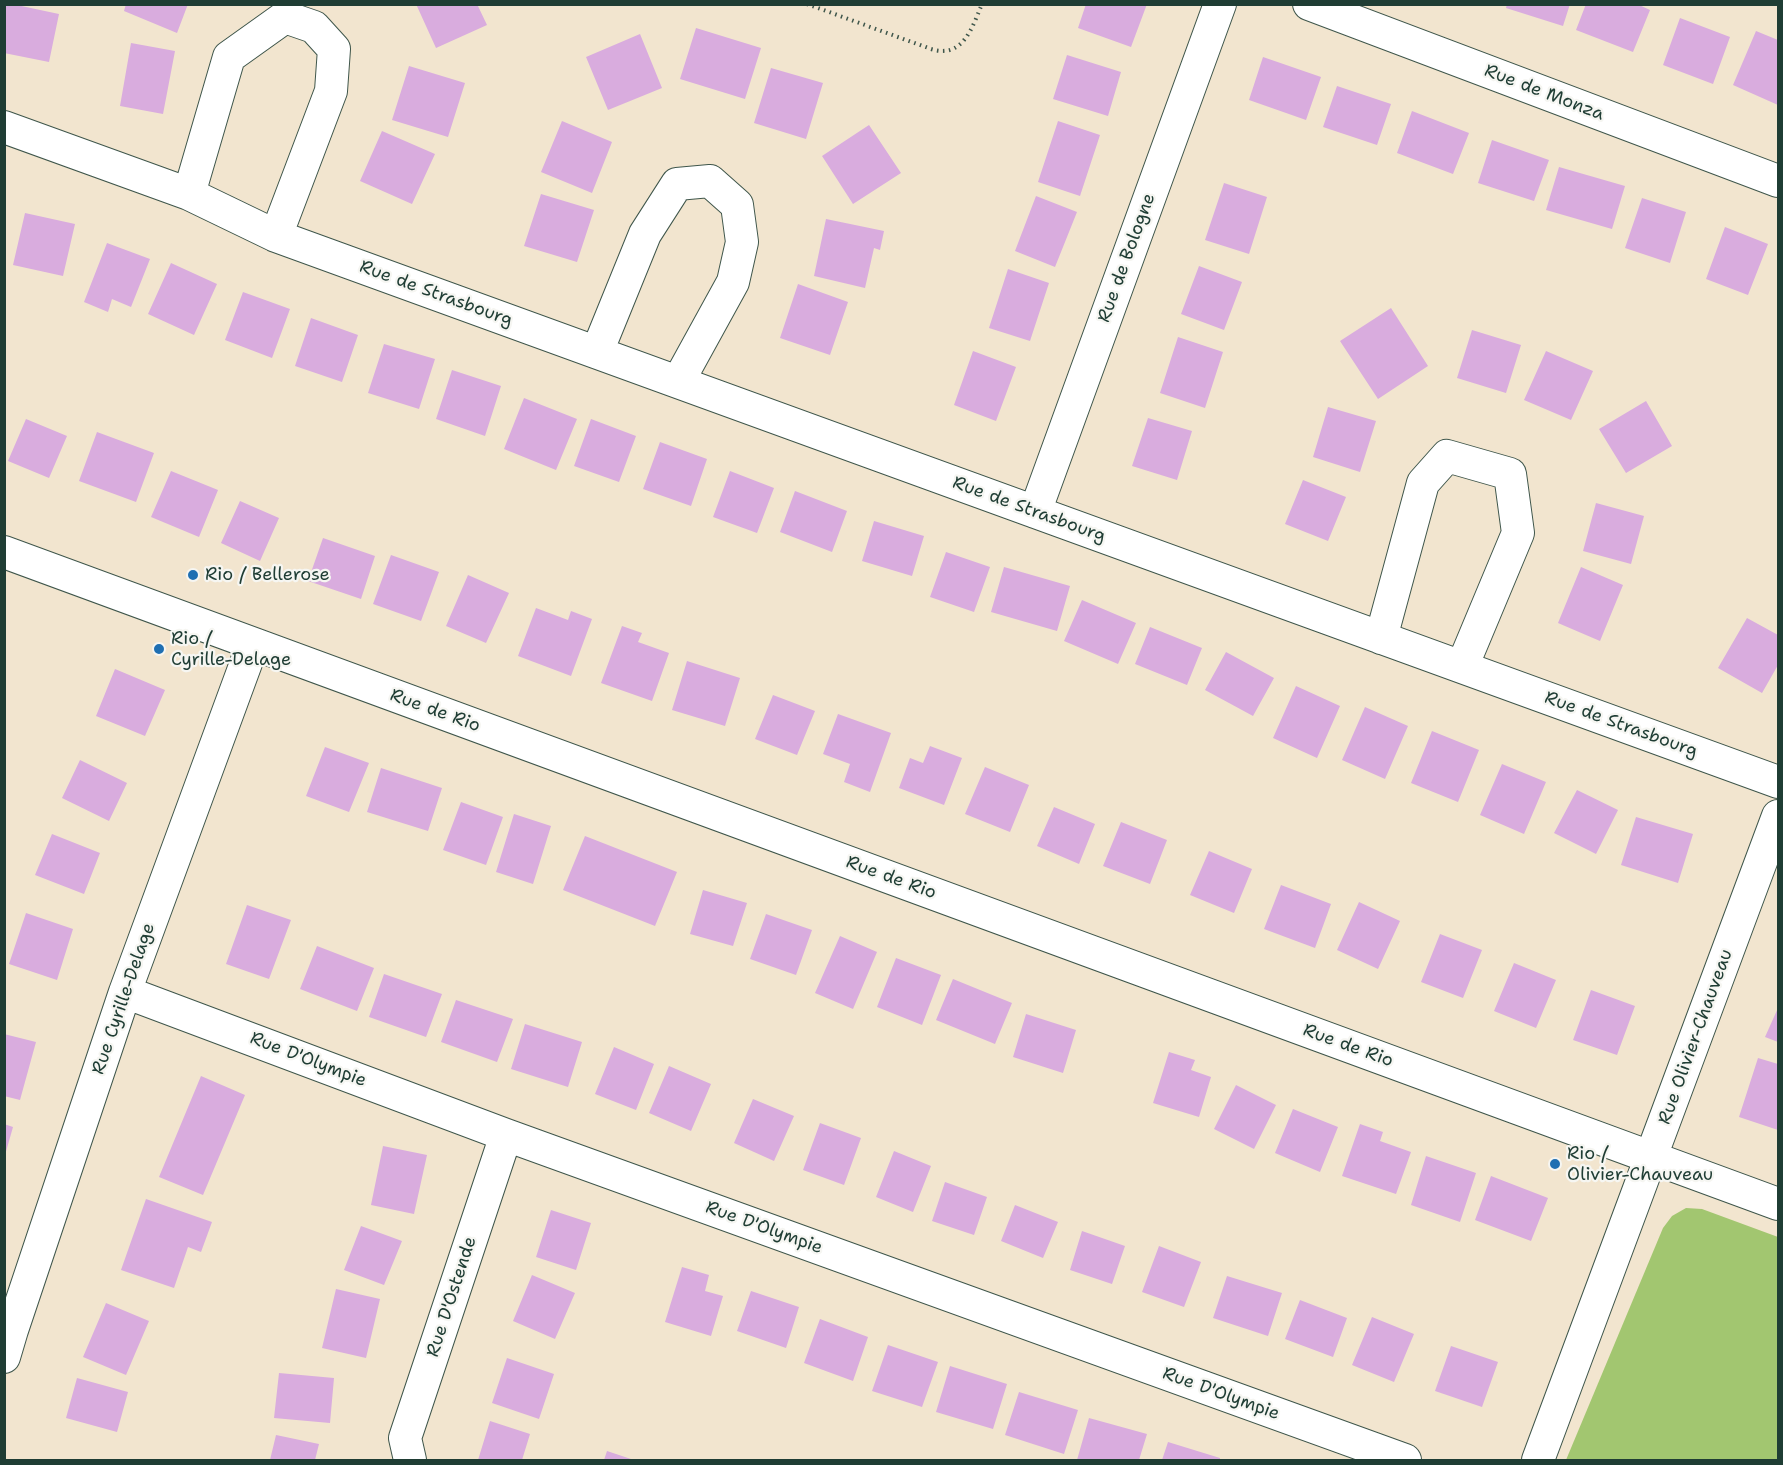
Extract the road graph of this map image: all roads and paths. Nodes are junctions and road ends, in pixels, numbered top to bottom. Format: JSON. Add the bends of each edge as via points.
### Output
{"nodes":[{"id":1,"x":807,"y":4,"type":"edge"},
{"id":2,"x":982,"y":4,"type":"edge"},
{"id":3,"x":1220,"y":4,"type":"edge"},
{"id":4,"x":1309,"y":4,"type":"edge"},
{"id":5,"x":4,"y":127,"type":"edge"},
{"id":6,"x":1779,"y":181,"type":"edge"},
{"id":7,"x":189,"y":194,"type":"junction"},
{"id":8,"x":276,"y":236,"type":"junction"},
{"id":9,"x":597,"y":352,"type":"junction"},
{"id":10,"x":678,"y":382,"type":"junction"},
{"id":11,"x":1035,"y":512,"type":"junction"},
{"id":12,"x":4,"y":552,"type":"edge"},
{"id":13,"x":1381,"y":638,"type":"junction"},
{"id":14,"x":253,"y":644,"type":"junction"},
{"id":15,"x":1462,"y":667,"type":"junction"},
{"id":16,"x":1779,"y":782,"type":"edge"},
{"id":17,"x":1779,"y":816,"type":"edge"},
{"id":18,"x":125,"y":992,"type":"junction"},
{"id":19,"x":506,"y":1135,"type":"junction"},
{"id":20,"x":1651,"y":1157,"type":"junction"},
{"id":21,"x":1779,"y":1204,"type":"edge"},
{"id":22,"x":4,"y":1357,"type":"edge"},
{"id":23,"x":410,"y":1461,"type":"edge"},
{"id":24,"x":1405,"y":1461,"type":"edge"},
{"id":25,"x":1538,"y":1461,"type":"edge"}],
"edges":[{"from":1,"to":2,"type":"path","via":[[944,51],[963,43]]},
{"from":3,"to":11,"type":"street","name":"Rue de Bologne"},
{"from":4,"to":6,"type":"street","name":"Rue de Monza"},
{"from":5,"to":7,"type":"street","name":"Rue de Strasbourg"},
{"from":7,"to":8,"type":"street","name":"Rue de Strasbourg"},
{"from":7,"to":8,"type":"street","via":[[229,57],[285,17],[314,27],[334,49],[331,91]]},
{"from":8,"to":9,"type":"street","name":"Rue de Strasbourg"},
{"from":9,"to":10,"type":"street","name":"Rue de Strasbourg"},
{"from":9,"to":10,"type":"street","via":[[645,234],[677,184],[710,181],[737,205],[742,242],[733,282]]},
{"from":10,"to":11,"type":"street","name":"Rue de Strasbourg"},
{"from":11,"to":13,"type":"street","name":"Rue de Strasbourg"},
{"from":12,"to":14,"type":"street","name":"Rue de Rio"},
{"from":13,"to":15,"type":"street","name":"Rue de Strasbourg"},
{"from":13,"to":15,"type":"street","via":[[1423,483],[1447,456],[1510,474],[1518,532]]},
{"from":14,"to":18,"type":"street","name":"Rue Cyrille-Delage"},
{"from":14,"to":20,"type":"street","name":"Rue de Rio"},
{"from":15,"to":16,"type":"street","name":"Rue de Strasbourg"},
{"from":17,"to":20,"type":"street","name":"Rue Olivier-Chauveau"},
{"from":18,"to":19,"type":"street","name":"Rue D'Olympie"},
{"from":18,"to":22,"type":"street","name":"Rue Cyrille-Delage"},
{"from":19,"to":23,"type":"street","name":"Rue D'Ostende","via":[[405,1437]]},
{"from":19,"to":24,"type":"street","name":"Rue D'Olympie"},
{"from":20,"to":21,"type":"street","name":"Rue de Rio"},
{"from":20,"to":25,"type":"street","name":"Rue Olivier-Chauveau"}]}
